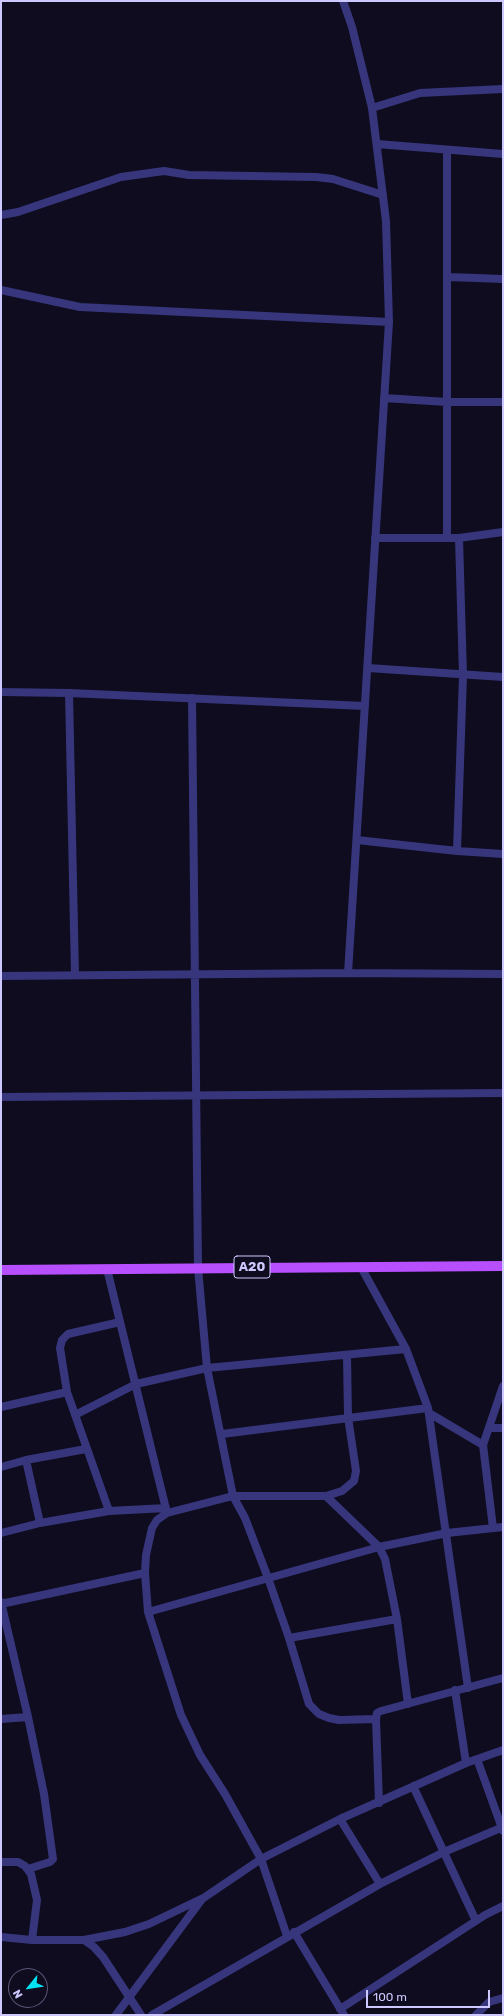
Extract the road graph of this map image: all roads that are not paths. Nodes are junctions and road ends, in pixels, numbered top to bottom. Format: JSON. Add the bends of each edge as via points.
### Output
{"nodes":[{"id":1,"x":342,"y":1,"type":"edge"},
{"id":2,"x":503,"y":89,"type":"edge"},
{"id":3,"x":372,"y":108,"type":"junction"},
{"id":4,"x":377,"y":144,"type":"junction"},
{"id":5,"x":447,"y":150,"type":"junction"},
{"id":6,"x":503,"y":154,"type":"edge"},
{"id":7,"x":383,"y":195,"type":"junction"},
{"id":8,"x":1,"y":215,"type":"edge"},
{"id":9,"x":448,"y":277,"type":"junction"},
{"id":10,"x":503,"y":279,"type":"edge"},
{"id":11,"x":1,"y":290,"type":"edge"},
{"id":12,"x":389,"y":322,"type":"junction"},
{"id":13,"x":384,"y":398,"type":"junction"},
{"id":14,"x":447,"y":402,"type":"junction"},
{"id":15,"x":503,"y":402,"type":"edge"},
{"id":16,"x":503,"y":532,"type":"edge"},
{"id":17,"x":375,"y":538,"type":"junction"},
{"id":18,"x":447,"y":538,"type":"junction"},
{"id":19,"x":459,"y":538,"type":"junction"},
{"id":20,"x":368,"y":668,"type":"junction"},
{"id":21,"x":462,"y":675,"type":"junction"},
{"id":22,"x":503,"y":677,"type":"edge"},
{"id":23,"x":1,"y":692,"type":"edge"},
{"id":24,"x":69,"y":693,"type":"junction"},
{"id":25,"x":192,"y":698,"type":"junction"},
{"id":26,"x":365,"y":706,"type":"junction"},
{"id":27,"x":358,"y":840,"type":"junction"},
{"id":28,"x":457,"y":851,"type":"junction"},
{"id":29,"x":503,"y":854,"type":"edge"},
{"id":30,"x":194,"y":973,"type":"junction"},
{"id":31,"x":348,"y":973,"type":"junction"},
{"id":32,"x":503,"y":974,"type":"edge"},
{"id":33,"x":75,"y":975,"type":"junction"},
{"id":34,"x":1,"y":976,"type":"edge"},
{"id":35,"x":503,"y":1093,"type":"edge"},
{"id":36,"x":197,"y":1096,"type":"junction"},
{"id":37,"x":1,"y":1097,"type":"edge"},
{"id":38,"x":503,"y":1266,"type":"edge"},
{"id":39,"x":361,"y":1267,"type":"junction"},
{"id":40,"x":198,"y":1268,"type":"junction"},
{"id":41,"x":107,"y":1269,"type":"junction"},
{"id":42,"x":1,"y":1270,"type":"edge"},
{"id":43,"x":120,"y":1322,"type":"junction"},
{"id":44,"x":406,"y":1349,"type":"junction"},
{"id":45,"x":347,"y":1355,"type":"junction"},
{"id":46,"x":207,"y":1368,"type":"junction"},
{"id":47,"x":136,"y":1384,"type":"junction"},
{"id":48,"x":503,"y":1386,"type":"edge"},
{"id":49,"x":67,"y":1392,"type":"junction"},
{"id":50,"x":1,"y":1407,"type":"edge"},
{"id":51,"x":428,"y":1411,"type":"junction"},
{"id":52,"x":75,"y":1415,"type":"junction"},
{"id":53,"x":348,"y":1417,"type":"junction"},
{"id":54,"x":489,"y":1428,"type":"junction"},
{"id":55,"x":503,"y":1428,"type":"edge"},
{"id":56,"x":222,"y":1434,"type":"junction"},
{"id":57,"x":483,"y":1445,"type":"junction"},
{"id":58,"x":86,"y":1449,"type":"junction"},
{"id":59,"x":26,"y":1460,"type":"junction"},
{"id":60,"x":1,"y":1467,"type":"edge"},
{"id":61,"x":233,"y":1496,"type":"junction"},
{"id":62,"x":326,"y":1496,"type":"junction"},
{"id":63,"x":109,"y":1511,"type":"junction"},
{"id":64,"x":167,"y":1511,"type":"junction"},
{"id":65,"x":40,"y":1523,"type":"junction"},
{"id":66,"x":503,"y":1527,"type":"edge"},
{"id":67,"x":493,"y":1528,"type":"junction"},
{"id":68,"x":1,"y":1533,"type":"edge"},
{"id":69,"x":446,"y":1533,"type":"junction"},
{"id":70,"x":379,"y":1547,"type":"junction"},
{"id":71,"x":145,"y":1573,"type":"junction"},
{"id":72,"x":268,"y":1578,"type":"junction"},
{"id":73,"x":1,"y":1603,"type":"edge"},
{"id":74,"x":148,"y":1612,"type":"junction"},
{"id":75,"x":397,"y":1618,"type":"junction"},
{"id":76,"x":289,"y":1638,"type":"junction"},
{"id":77,"x":503,"y":1678,"type":"edge"},
{"id":78,"x":468,"y":1688,"type":"junction"},
{"id":79,"x":455,"y":1690,"type":"junction"},
{"id":80,"x":408,"y":1704,"type":"junction"},
{"id":81,"x":28,"y":1717,"type":"junction"},
{"id":82,"x":1,"y":1718,"type":"edge"},
{"id":83,"x":376,"y":1719,"type":"junction"},
{"id":84,"x":503,"y":1750,"type":"edge"},
{"id":85,"x":477,"y":1759,"type":"junction"},
{"id":86,"x":466,"y":1763,"type":"junction"},
{"id":87,"x":413,"y":1786,"type":"junction"},
{"id":88,"x":380,"y":1803,"type":"junction"},
{"id":89,"x":340,"y":1820,"type":"junction"},
{"id":90,"x":503,"y":1829,"type":"edge"},
{"id":91,"x":444,"y":1852,"type":"junction"},
{"id":92,"x":262,"y":1859,"type":"junction"},
{"id":93,"x":1,"y":1862,"type":"edge"},
{"id":94,"x":28,"y":1869,"type":"junction"},
{"id":95,"x":380,"y":1884,"type":"junction"},
{"id":96,"x":202,"y":1899,"type":"junction"},
{"id":97,"x":503,"y":1906,"type":"edge"},
{"id":98,"x":476,"y":1921,"type":"junction"},
{"id":99,"x":291,"y":1934,"type":"junction"},
{"id":100,"x":1,"y":1937,"type":"edge"},
{"id":101,"x":32,"y":1940,"type":"junction"},
{"id":102,"x":84,"y":1940,"type":"junction"},
{"id":103,"x":129,"y":1996,"type":"junction"},
{"id":104,"x":503,"y":1998,"type":"edge"},
{"id":105,"x":342,"y":2012,"type":"edge"},
{"id":106,"x":116,"y":2015,"type":"edge"},
{"id":107,"x":141,"y":2015,"type":"edge"},
{"id":108,"x":152,"y":2015,"type":"edge"},
{"id":109,"x":476,"y":2015,"type":"edge"}],
"edges":[{"from":1,"to":3,"type":"street","via":[[352,27]]},
{"from":2,"to":3,"type":"street","via":[[420,92]]},
{"from":3,"to":4,"type":"street"},
{"from":4,"to":5,"type":"street"},
{"from":4,"to":7,"type":"street"},
{"from":5,"to":6,"type":"street"},
{"from":5,"to":9,"type":"street"},
{"from":7,"to":8,"type":"street","via":[[334,179],[189,175],[164,171],[121,177],[18,212]]},
{"from":7,"to":12,"type":"street"},
{"from":9,"to":10,"type":"street"},
{"from":9,"to":14,"type":"street"},
{"from":11,"to":12,"type":"street","via":[[80,307]]},
{"from":12,"to":13,"type":"street"},
{"from":13,"to":14,"type":"street"},
{"from":13,"to":17,"type":"street"},
{"from":14,"to":15,"type":"street"},
{"from":14,"to":18,"type":"street"},
{"from":16,"to":19,"type":"street"},
{"from":17,"to":18,"type":"street"},
{"from":17,"to":20,"type":"street"},
{"from":18,"to":19,"type":"street"},
{"from":19,"to":21,"type":"street"},
{"from":20,"to":21,"type":"street"},
{"from":20,"to":26,"type":"street"},
{"from":21,"to":22,"type":"street"},
{"from":21,"to":28,"type":"street"},
{"from":23,"to":24,"type":"street"},
{"from":24,"to":25,"type":"street"},
{"from":24,"to":33,"type":"street"},
{"from":25,"to":26,"type":"street"},
{"from":25,"to":30,"type":"street"},
{"from":26,"to":27,"type":"street"},
{"from":27,"to":28,"type":"street"},
{"from":27,"to":31,"type":"street"},
{"from":28,"to":29,"type":"street"},
{"from":30,"to":31,"type":"street"},
{"from":30,"to":33,"type":"street"},
{"from":30,"to":36,"type":"street"},
{"from":31,"to":32,"type":"street"},
{"from":33,"to":34,"type":"street"},
{"from":35,"to":36,"type":"street"},
{"from":36,"to":37,"type":"street"},
{"from":36,"to":40,"type":"street"},
{"from":38,"to":39,"type":"main road","number":"A20"},
{"from":39,"to":40,"type":"main road","number":"A20"},
{"from":39,"to":44,"type":"street"},
{"from":40,"to":41,"type":"main road","number":"A20"},
{"from":40,"to":46,"type":"street"},
{"from":41,"to":42,"type":"main road","number":"A20"},
{"from":41,"to":43,"type":"street"},
{"from":43,"to":47,"type":"street"},
{"from":43,"to":49,"type":"street","via":[[68,1334],[62,1340],[60,1348]]},
{"from":44,"to":45,"type":"street"},
{"from":44,"to":51,"type":"street"},
{"from":45,"to":46,"type":"street"},
{"from":45,"to":53,"type":"street"},
{"from":46,"to":47,"type":"street"},
{"from":46,"to":56,"type":"street"},
{"from":47,"to":52,"type":"street"},
{"from":47,"to":64,"type":"street"},
{"from":48,"to":54,"type":"street"},
{"from":49,"to":50,"type":"street"},
{"from":49,"to":52,"type":"street"},
{"from":51,"to":53,"type":"street"},
{"from":51,"to":57,"type":"street"},
{"from":51,"to":69,"type":"street"},
{"from":52,"to":58,"type":"street"},
{"from":53,"to":56,"type":"street"},
{"from":53,"to":62,"type":"street","via":[[356,1471],[354,1481],[342,1491]]},
{"from":54,"to":55,"type":"street"},
{"from":54,"to":57,"type":"street"},
{"from":56,"to":61,"type":"street"},
{"from":57,"to":67,"type":"street"},
{"from":58,"to":59,"type":"street"},
{"from":58,"to":63,"type":"street"},
{"from":59,"to":60,"type":"street"},
{"from":59,"to":65,"type":"street"},
{"from":61,"to":62,"type":"street"},
{"from":61,"to":64,"type":"street"},
{"from":61,"to":72,"type":"street","via":[[245,1518]]},
{"from":62,"to":70,"type":"street"},
{"from":63,"to":64,"type":"street"},
{"from":63,"to":65,"type":"street"},
{"from":64,"to":71,"type":"street","via":[[152,1528]]},
{"from":65,"to":68,"type":"street"},
{"from":66,"to":67,"type":"street"},
{"from":67,"to":69,"type":"street"},
{"from":69,"to":70,"type":"street"},
{"from":69,"to":78,"type":"street"},
{"from":70,"to":72,"type":"street"},
{"from":70,"to":75,"type":"street","via":[[385,1559]]},
{"from":71,"to":73,"type":"street"},
{"from":71,"to":74,"type":"street"},
{"from":72,"to":74,"type":"street"},
{"from":72,"to":76,"type":"street"},
{"from":73,"to":81,"type":"street"},
{"from":74,"to":92,"type":"street","via":[[181,1715],[200,1755]]},
{"from":75,"to":76,"type":"street"},
{"from":75,"to":80,"type":"street"},
{"from":76,"to":83,"type":"street","via":[[309,1704],[319,1714],[339,1720]]},
{"from":77,"to":78,"type":"street"},
{"from":78,"to":79,"type":"street"},
{"from":79,"to":80,"type":"street"},
{"from":79,"to":86,"type":"street"},
{"from":80,"to":83,"type":"street","via":[[381,1711],[377,1713]]},
{"from":81,"to":82,"type":"street"},
{"from":81,"to":94,"type":"street","via":[[44,1794],[53,1859]]},
{"from":83,"to":88,"type":"street"},
{"from":84,"to":85,"type":"street"},
{"from":85,"to":86,"type":"street"},
{"from":85,"to":90,"type":"street"},
{"from":86,"to":87,"type":"street"},
{"from":87,"to":88,"type":"street"},
{"from":87,"to":91,"type":"street"},
{"from":88,"to":89,"type":"street"},
{"from":89,"to":92,"type":"street"},
{"from":89,"to":95,"type":"street"},
{"from":90,"to":91,"type":"street"},
{"from":91,"to":95,"type":"street"},
{"from":91,"to":98,"type":"street"},
{"from":92,"to":96,"type":"street"},
{"from":92,"to":99,"type":"street"},
{"from":93,"to":94,"type":"street","via":[[18,1862]]},
{"from":94,"to":101,"type":"street","via":[[37,1900]]},
{"from":95,"to":99,"type":"street"},
{"from":96,"to":102,"type":"street","via":[[149,1924],[125,1932]]},
{"from":96,"to":103,"type":"street"},
{"from":97,"to":98,"type":"street"},
{"from":98,"to":105,"type":"street"},
{"from":99,"to":105,"type":"street"},
{"from":99,"to":108,"type":"street"},
{"from":100,"to":101,"type":"street"},
{"from":101,"to":102,"type":"street"},
{"from":102,"to":103,"type":"street","via":[[103,1957]]},
{"from":103,"to":106,"type":"street"},
{"from":103,"to":107,"type":"street"},
{"from":104,"to":109,"type":"street","via":[[489,2002]]}]}
